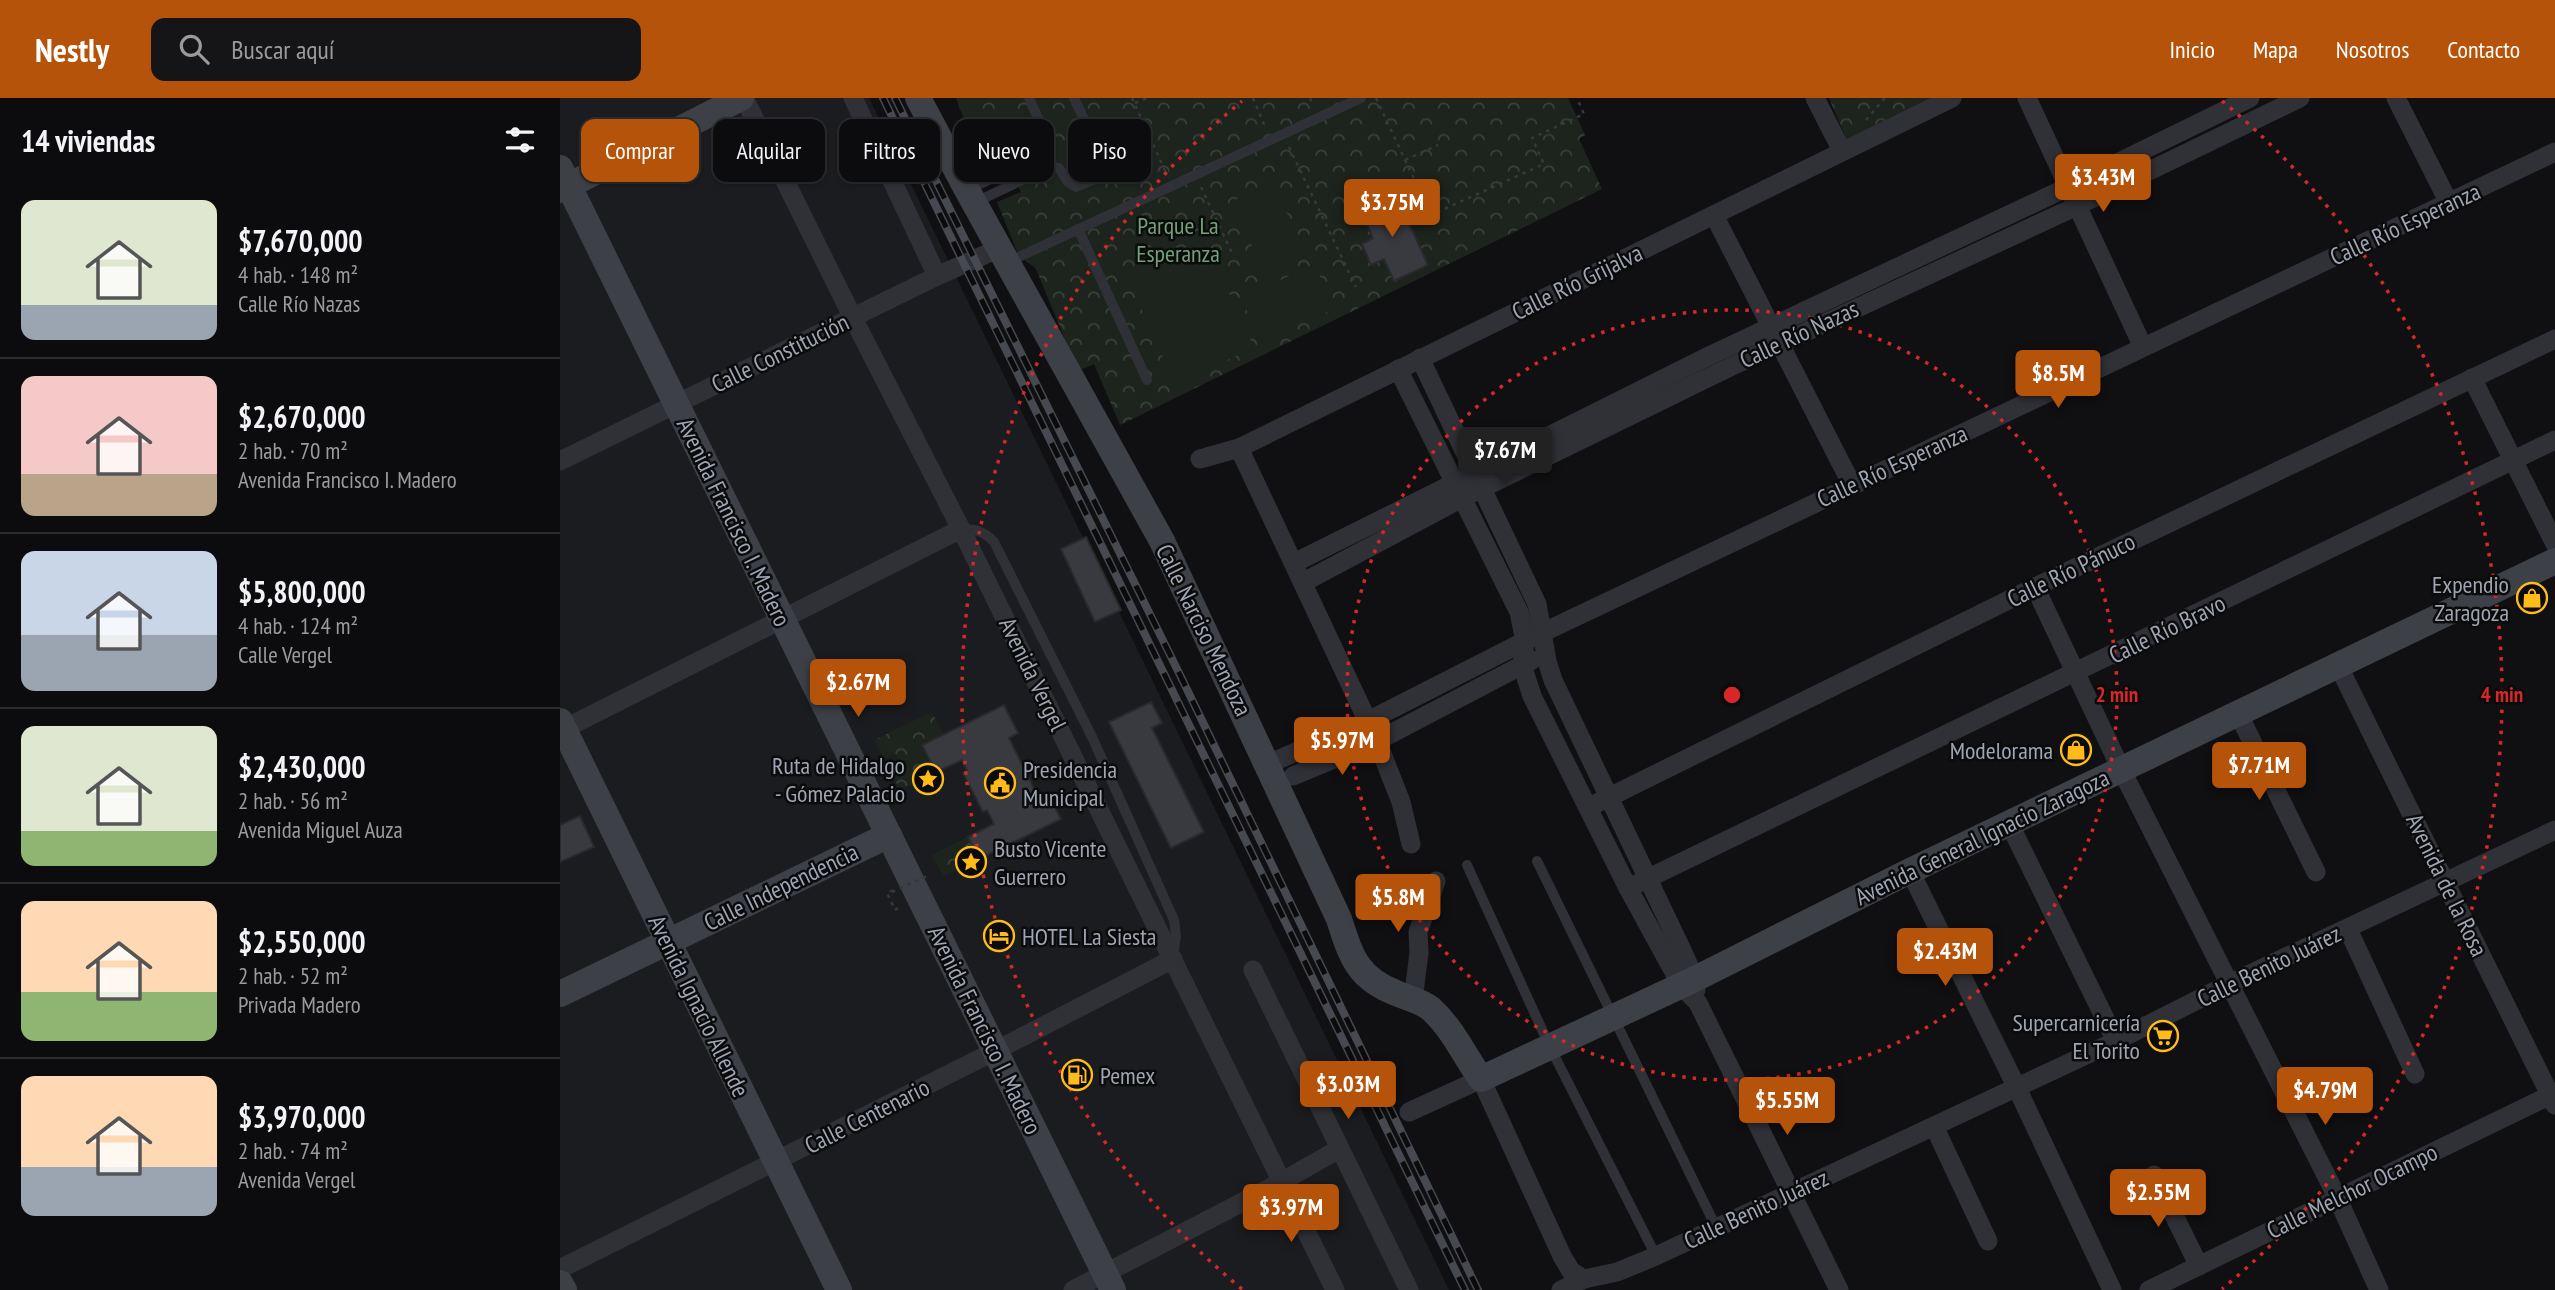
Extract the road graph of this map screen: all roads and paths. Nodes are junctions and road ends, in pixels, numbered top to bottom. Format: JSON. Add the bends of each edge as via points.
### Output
{"nodes":[{"id":1,"x":743,"y":98,"type":"edge"},
{"id":2,"x":853,"y":98,"type":"edge"},
{"id":3,"x":918,"y":98,"type":"edge"},
{"id":4,"x":936,"y":98,"type":"edge"},
{"id":5,"x":1029,"y":98,"type":"edge"},
{"id":6,"x":1074,"y":98,"type":"edge"},
{"id":7,"x":1132,"y":98,"type":"edge"},
{"id":8,"x":1147,"y":98,"type":"edge"},
{"id":9,"x":1253,"y":98,"type":"edge"},
{"id":10,"x":1361,"y":98,"type":"edge"},
{"id":11,"x":1376,"y":98,"type":"edge"},
{"id":12,"x":1577,"y":98,"type":"edge"},
{"id":13,"x":1815,"y":98,"type":"edge"},
{"id":14,"x":1952,"y":98,"type":"edge"},
{"id":15,"x":2027,"y":98,"type":"edge"},
{"id":16,"x":2250,"y":98,"type":"edge"},
{"id":17,"x":2300,"y":98,"type":"edge"},
{"id":18,"x":2396,"y":98,"type":"edge"},
{"id":19,"x":1135,"y":103,"type":"junction"},
{"id":20,"x":1283,"y":134,"type":"junction"},
{"id":21,"x":1271,"y":140,"type":"junction"},
{"id":22,"x":1438,"y":145,"type":"dead end"},
{"id":23,"x":1842,"y":151,"type":"junction"},
{"id":24,"x":946,"y":152,"type":"junction"},
{"id":25,"x":2555,"y":152,"type":"edge"},
{"id":26,"x":1405,"y":160,"type":"junction"},
{"id":27,"x":1196,"y":175,"type":"junction"},
{"id":28,"x":563,"y":181,"type":"edge"},
{"id":29,"x":1172,"y":186,"type":"junction"},
{"id":30,"x":2068,"y":187,"type":"junction"},
{"id":31,"x":970,"y":196,"type":"junction"},
{"id":32,"x":2448,"y":203,"type":"junction"},
{"id":33,"x":2077,"y":206,"type":"junction"},
{"id":34,"x":1714,"y":215,"type":"junction"},
{"id":35,"x":1078,"y":229,"type":"junction"},
{"id":36,"x":1232,"y":253,"type":"dead end"},
{"id":37,"x":1004,"y":255,"type":"junction"},
{"id":38,"x":937,"y":276,"type":"junction"},
{"id":39,"x":1356,"y":287,"type":"dead end"},
{"id":40,"x":853,"y":318,"type":"junction"},
{"id":41,"x":1775,"y":335,"type":"junction"},
{"id":42,"x":2555,"y":339,"type":"edge"},
{"id":43,"x":2143,"y":347,"type":"junction"},
{"id":44,"x":1420,"y":358,"type":"junction"},
{"id":45,"x":1398,"y":369,"type":"junction"},
{"id":46,"x":2472,"y":379,"type":"junction"},
{"id":47,"x":1147,"y":380,"type":"dead end"},
{"id":48,"x":676,"y":403,"type":"junction"},
{"id":49,"x":2555,"y":440,"type":"edge"},
{"id":50,"x":1239,"y":448,"type":"junction"},
{"id":51,"x":1200,"y":459,"type":"dead end"},
{"id":52,"x":560,"y":461,"type":"edge"},
{"id":53,"x":2513,"y":461,"type":"junction"},
{"id":54,"x":1479,"y":480,"type":"junction"},
{"id":55,"x":1853,"y":485,"type":"junction"},
{"id":56,"x":1458,"y":490,"type":"junction"},
{"id":57,"x":961,"y":529,"type":"junction"},
{"id":58,"x":2555,"y":544,"type":"edge"},
{"id":59,"x":2555,"y":561,"type":"edge"},
{"id":60,"x":1294,"y":563,"type":"junction"},
{"id":61,"x":1304,"y":582,"type":"junction"},
{"id":62,"x":2035,"y":587,"type":"junction"},
{"id":63,"x":782,"y":619,"type":"junction"},
{"id":64,"x":1543,"y":632,"type":"junction"},
{"id":65,"x":1524,"y":641,"type":"junction"},
{"id":66,"x":1545,"y":654,"type":"junction"},
{"id":67,"x":1522,"y":665,"type":"junction"},
{"id":68,"x":2338,"y":665,"type":"junction"},
{"id":69,"x":2076,"y":673,"type":"junction"},
{"id":70,"x":2238,"y":713,"type":"junction"},
{"id":71,"x":1368,"y":721,"type":"junction"},
{"id":72,"x":561,"y":727,"type":"edge"},
{"id":73,"x":1377,"y":741,"type":"junction"},
{"id":74,"x":1268,"y":764,"type":"junction"},
{"id":75,"x":2121,"y":769,"type":"junction"},
{"id":76,"x":1293,"y":776,"type":"dead end"},
{"id":77,"x":1610,"y":797,"type":"junction"},
{"id":78,"x":1589,"y":807,"type":"junction"},
{"id":79,"x":2009,"y":823,"type":"junction"},
{"id":80,"x":2555,"y":830,"type":"edge"},
{"id":81,"x":889,"y":835,"type":"junction"},
{"id":82,"x":1411,"y":844,"type":"dead end"},
{"id":83,"x":1537,"y":861,"type":"dead end"},
{"id":84,"x":1467,"y":865,"type":"dead end"},
{"id":85,"x":1910,"y":871,"type":"junction"},
{"id":86,"x":2316,"y":872,"type":"dead end"},
{"id":87,"x":927,"y":876,"type":"dead end"},
{"id":88,"x":1648,"y":878,"type":"junction"},
{"id":89,"x":1436,"y":881,"type":"dead end"},
{"id":90,"x":2446,"y":881,"type":"junction"},
{"id":91,"x":1628,"y":888,"type":"junction"},
{"id":92,"x":903,"y":908,"type":"dead end"},
{"id":93,"x":2348,"y":929,"type":"junction"},
{"id":94,"x":667,"y":942,"type":"junction"},
{"id":95,"x":1173,"y":959,"type":"junction"},
{"id":96,"x":1253,"y":970,"type":"dead end"},
{"id":97,"x":2231,"y":983,"type":"junction"},
{"id":98,"x":1691,"y":989,"type":"junction"},
{"id":99,"x":560,"y":994,"type":"edge"},
{"id":100,"x":1413,"y":1000,"type":"junction"},
{"id":101,"x":1613,"y":1017,"type":"junction"},
{"id":102,"x":2116,"y":1041,"type":"junction"},
{"id":103,"x":1550,"y":1047,"type":"junction"},
{"id":104,"x":995,"y":1051,"type":"junction"},
{"id":105,"x":2415,"y":1074,"type":"dead end"},
{"id":106,"x":1481,"y":1079,"type":"junction"},
{"id":107,"x":2017,"y":1088,"type":"junction"},
{"id":108,"x":2553,"y":1098,"type":"edge"},
{"id":109,"x":1409,"y":1112,"type":"dead end"},
{"id":110,"x":1934,"y":1126,"type":"junction"},
{"id":111,"x":1339,"y":1149,"type":"junction"},
{"id":112,"x":776,"y":1162,"type":"junction"},
{"id":113,"x":2154,"y":1175,"type":"dead end"},
{"id":114,"x":1283,"y":1181,"type":"junction"},
{"id":115,"x":1792,"y":1191,"type":"junction"},
{"id":116,"x":2337,"y":1197,"type":"junction"},
{"id":117,"x":1716,"y":1227,"type":"junction"},
{"id":118,"x":1988,"y":1241,"type":"dead end"},
{"id":119,"x":1656,"y":1256,"type":"junction"},
{"id":120,"x":2199,"y":1266,"type":"junction"},
{"id":121,"x":560,"y":1269,"type":"edge"},
{"id":122,"x":1584,"y":1279,"type":"junction"},
{"id":123,"x":1109,"y":1282,"type":"edge"},
{"id":124,"x":560,"y":1283,"type":"edge"},
{"id":125,"x":564,"y":1290,"type":"edge"},
{"id":126,"x":839,"y":1290,"type":"edge"},
{"id":127,"x":1073,"y":1290,"type":"edge"},
{"id":128,"x":1335,"y":1290,"type":"edge"},
{"id":129,"x":1409,"y":1290,"type":"edge"},
{"id":130,"x":1561,"y":1290,"type":"edge"},
{"id":131,"x":1839,"y":1290,"type":"edge"},
{"id":132,"x":2112,"y":1290,"type":"edge"},
{"id":133,"x":2149,"y":1290,"type":"edge"},
{"id":134,"x":2379,"y":1290,"type":"edge"}],
"edges":[{"from":1,"to":28,"type":"main road"},
{"from":1,"to":40,"type":"street","name":"Avenida Vergel"},
{"from":2,"to":38,"type":"street"},
{"from":3,"to":24,"type":"main road","name":"Calle Narciso Mendoza"},
{"from":4,"to":24,"type":"main road","name":"Calle Narciso Mendoza"},
{"from":5,"to":31,"type":"lane","via":[[1048,150]]},
{"from":6,"to":31,"type":"lane","via":[[1107,174],[1076,187],[1059,168],[1051,166]]},
{"from":7,"to":19,"type":"path"},
{"from":8,"to":19,"type":"path"},
{"from":9,"to":21,"type":"path"},
{"from":10,"to":20,"type":"lane"},
{"from":11,"to":26,"type":"path"},
{"from":12,"to":26,"type":"path","via":[[1584,114],[1532,138],[1544,163],[1431,215]]},
{"from":13,"to":23,"type":"street"},
{"from":14,"to":23,"type":"street","name":"Calle Río Grijalva"},
{"from":15,"to":30,"type":"street"},
{"from":16,"to":30,"type":"street","name":"Calle Río Nazas"},
{"from":17,"to":33,"type":"street","name":"Calle Río Nazas"},
{"from":18,"to":32,"type":"street"},
{"from":19,"to":29,"type":"path"},
{"from":20,"to":21,"type":"lane"},
{"from":20,"to":39,"type":"path"},
{"from":21,"to":27,"type":"lane"},
{"from":22,"to":26,"type":"path"},
{"from":23,"to":34,"type":"street","name":"Calle Río Grijalva"},
{"from":24,"to":31,"type":"main road","name":"Calle Narciso Mendoza"},
{"from":25,"to":32,"type":"street","name":"Calle Río Esperanza"},
{"from":27,"to":29,"type":"lane"},
{"from":27,"to":36,"type":"path"},
{"from":28,"to":48,"type":"main road","name":"Avenida Francisco I. Madero"},
{"from":29,"to":35,"type":"lane"},
{"from":30,"to":33,"type":"street"},
{"from":30,"to":41,"type":"street","name":"Calle Río Nazas"},
{"from":31,"to":37,"type":"main road","name":"Calle Narciso Mendoza"},
{"from":32,"to":43,"type":"street","name":"Calle Río Esperanza"},
{"from":33,"to":41,"type":"street","name":"Calle Río Nazas"},
{"from":33,"to":43,"type":"street"},
{"from":34,"to":41,"type":"street"},
{"from":34,"to":44,"type":"street","name":"Calle Río Grijalva"},
{"from":35,"to":37,"type":"lane"},
{"from":35,"to":47,"type":"lane"},
{"from":37,"to":38,"type":"street","name":"Calle Constitución"},
{"from":37,"to":74,"type":"main road","name":"Calle Narciso Mendoza","via":[[1162,541]]},
{"from":38,"to":40,"type":"street","name":"Calle Constitución"},
{"from":40,"to":48,"type":"street","name":"Calle Constitución"},
{"from":40,"to":57,"type":"street","name":"Avenida Vergel"},
{"from":41,"to":54,"type":"street","name":"Calle Río Nazas"},
{"from":41,"to":55,"type":"street"},
{"from":42,"to":46,"type":"street","name":"Calle Río Pánuco"},
{"from":43,"to":55,"type":"street","name":"Calle Río Esperanza"},
{"from":44,"to":45,"type":"street","name":"Calle Río Grijalva"},
{"from":44,"to":54,"type":"street"},
{"from":45,"to":50,"type":"street","name":"Calle Río Grijalva"},
{"from":45,"to":56,"type":"street"},
{"from":46,"to":53,"type":"street"},
{"from":46,"to":62,"type":"street","name":"Calle Río Pánuco"},
{"from":48,"to":52,"type":"street","name":"Calle Constitución"},
{"from":48,"to":63,"type":"main road","name":"Avenida Francisco I. Madero"},
{"from":49,"to":53,"type":"street","name":"Calle Río Bravo"},
{"from":50,"to":51,"type":"street","name":"Calle Río Grijalva"},
{"from":50,"to":60,"type":"street"},
{"from":53,"to":58,"type":"street"},
{"from":53,"to":69,"type":"street","name":"Calle Río Bravo"},
{"from":54,"to":56,"type":"street","name":"Calle Río Nazas"},
{"from":54,"to":64,"type":"street","via":[[1537,604]]},
{"from":55,"to":64,"type":"street","name":"Calle Río Esperanza"},
{"from":56,"to":60,"type":"street","name":"Calle Río Nazas"},
{"from":56,"to":61,"type":"street","name":"Calle Río Nazas"},
{"from":56,"to":65,"type":"street","via":[[1519,612]]},
{"from":57,"to":63,"type":"street"},
{"from":57,"to":95,"type":"street","name":"Avenida Vergel"},
{"from":59,"to":68,"type":"main road","name":"Avenida General Ignacio Zaragoza"},
{"from":60,"to":61,"type":"street"},
{"from":61,"to":71,"type":"street"},
{"from":62,"to":69,"type":"street"},
{"from":62,"to":77,"type":"street","name":"Calle Río Pánuco"},
{"from":63,"to":72,"type":"street"},
{"from":63,"to":81,"type":"main road","name":"Avenida Francisco I. Madero"},
{"from":64,"to":65,"type":"street","name":"Calle Río Esperanza"},
{"from":64,"to":66,"type":"street"},
{"from":65,"to":67,"type":"street"},
{"from":65,"to":71,"type":"street","name":"Calle Río Esperanza"},
{"from":66,"to":67,"type":"street"},
{"from":66,"to":77,"type":"street"},
{"from":67,"to":73,"type":"street"},
{"from":67,"to":78,"type":"street","via":[[1532,696]]},
{"from":68,"to":70,"type":"main road","name":"Avenida General Ignacio Zaragoza"},
{"from":68,"to":90,"type":"street","name":"Avenida de la Rosa"},
{"from":69,"to":75,"type":"street"},
{"from":69,"to":88,"type":"street","name":"Calle Río Bravo"},
{"from":70,"to":75,"type":"main road","name":"Avenida General Ignacio Zaragoza"},
{"from":70,"to":86,"type":"street"},
{"from":71,"to":73,"type":"street"},
{"from":71,"to":74,"type":"street","name":"Calle Río Esperanza"},
{"from":72,"to":94,"type":"main road","name":"Avenida Ignacio Allende"},
{"from":73,"to":76,"type":"street"},
{"from":73,"to":82,"type":"street","via":[[1401,802]]},
{"from":74,"to":100,"type":"main road","name":"Calle Narciso Mendoza","via":[[1359,968],[1382,988]]},
{"from":75,"to":79,"type":"main road","name":"Avenida General Ignacio Zaragoza"},
{"from":75,"to":97,"type":"street"},
{"from":77,"to":78,"type":"street","name":"Calle Río Pánuco"},
{"from":77,"to":88,"type":"street"},
{"from":78,"to":91,"type":"street"},
{"from":79,"to":85,"type":"main road","name":"Avenida General Ignacio Zaragoza"},
{"from":79,"to":102,"type":"street"},
{"from":80,"to":90,"type":"street","name":"Calle Benito Juárez"},
{"from":81,"to":94,"type":"main road","name":"Calle Independencia"},
{"from":81,"to":104,"type":"main road","name":"Avenida Francisco I. Madero"},
{"from":83,"to":101,"type":"lane"},
{"from":84,"to":103,"type":"lane"},
{"from":85,"to":98,"type":"main road","name":"Avenida General Ignacio Zaragoza"},
{"from":85,"to":107,"type":"street"},
{"from":87,"to":92,"type":"path","bridge":true,"via":[[892,892],[900,908],[895,910],[887,893],[893,890]]},
{"from":88,"to":91,"type":"street","name":"Calle Río Bravo"},
{"from":88,"to":98,"type":"street"},
{"from":89,"to":100,"type":"street","via":[[1418,932]]},
{"from":90,"to":93,"type":"street","name":"Calle Benito Juárez"},
{"from":90,"to":108,"type":"street","name":"Avenida de la Rosa"},
{"from":91,"to":98,"type":"street"},
{"from":93,"to":97,"type":"street","name":"Calle Benito Juárez"},
{"from":93,"to":105,"type":"street"},
{"from":94,"to":99,"type":"main road","name":"Calle Independencia"},
{"from":94,"to":112,"type":"main road","name":"Avenida Ignacio Allende"},
{"from":95,"to":104,"type":"street","name":"Calle Centenario"},
{"from":95,"to":114,"type":"street","name":"Avenida Vergel"},
{"from":96,"to":111,"type":"street"},
{"from":97,"to":102,"type":"street","name":"Calle Benito Juárez"},
{"from":97,"to":116,"type":"street"},
{"from":98,"to":101,"type":"main road","name":"Avenida General Ignacio Zaragoza"},
{"from":98,"to":115,"type":"street"},
{"from":100,"to":106,"type":"main road","name":"Calle Narciso Mendoza","via":[[1428,1006],[1451,1030]]},
{"from":101,"to":103,"type":"main road","name":"Avenida General Ignacio Zaragoza"},
{"from":101,"to":117,"type":"lane"},
{"from":102,"to":107,"type":"street","name":"Calle Benito Juárez"},
{"from":103,"to":106,"type":"main road","name":"Avenida General Ignacio Zaragoza"},
{"from":103,"to":119,"type":"lane"},
{"from":104,"to":112,"type":"street","name":"Calle Centenario"},
{"from":104,"to":123,"type":"main road","name":"Avenida Francisco I. Madero"},
{"from":106,"to":109,"type":"street","name":"Avenida General Ignacio Zaragoza"},
{"from":106,"to":122,"type":"street","via":[[1562,1256]]},
{"from":107,"to":110,"type":"street","name":"Calle Benito Juárez"},
{"from":107,"to":132,"type":"street"},
{"from":108,"to":116,"type":"street","name":"Calle Melchor Ocampo"},
{"from":110,"to":115,"type":"street","name":"Calle Benito Juárez"},
{"from":110,"to":118,"type":"street"},
{"from":111,"to":114,"type":"street"},
{"from":111,"to":129,"type":"street"},
{"from":112,"to":121,"type":"street","name":"Calle Centenario"},
{"from":112,"to":126,"type":"main road","name":"Avenida Ignacio Allende"},
{"from":113,"to":120,"type":"street"},
{"from":114,"to":123,"type":"street"},
{"from":114,"to":128,"type":"street","name":"Avenida Vergel"},
{"from":115,"to":117,"type":"street","name":"Calle Benito Juárez"},
{"from":115,"to":131,"type":"street"},
{"from":116,"to":120,"type":"street","name":"Calle Melchor Ocampo"},
{"from":116,"to":134,"type":"street"},
{"from":117,"to":119,"type":"street","name":"Calle Benito Juárez"},
{"from":119,"to":122,"type":"street","name":"Calle Benito Juárez"},
{"from":120,"to":133,"type":"street","name":"Calle Melchor Ocampo"},
{"from":122,"to":130,"type":"street","name":"Calle Benito Juárez"},
{"from":123,"to":127,"type":"street"},
{"from":124,"to":125,"type":"main road"}]}
